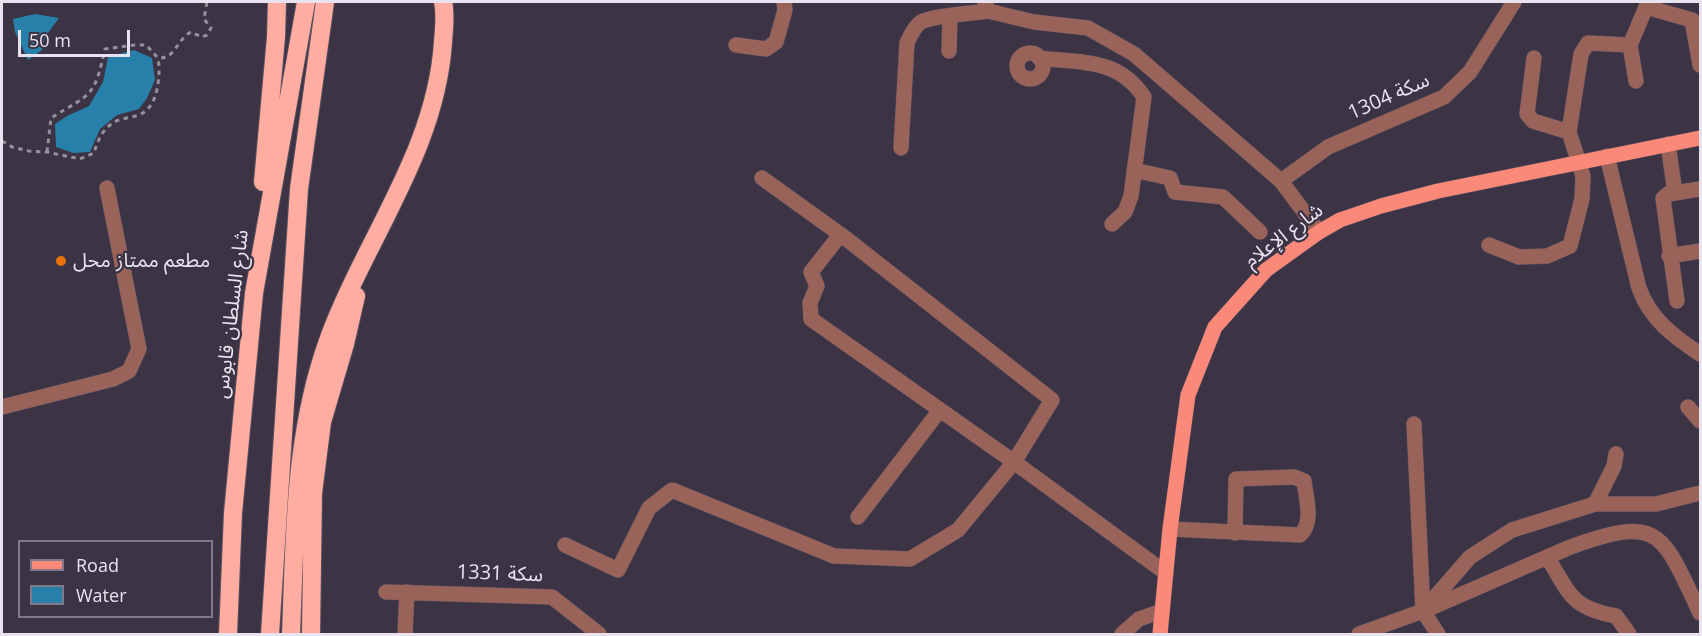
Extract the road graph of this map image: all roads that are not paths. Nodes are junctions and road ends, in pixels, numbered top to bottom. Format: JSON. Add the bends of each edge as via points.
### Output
{"nodes":[{"id":1,"x":277,"y":2,"type":"edge"},
{"id":2,"x":306,"y":2,"type":"edge"},
{"id":3,"x":325,"y":2,"type":"edge"},
{"id":4,"x":443,"y":2,"type":"edge"},
{"id":5,"x":784,"y":2,"type":"edge"},
{"id":6,"x":1514,"y":2,"type":"edge"},
{"id":7,"x":1648,"y":4,"type":"edge"},
{"id":8,"x":986,"y":6,"type":"edge"},
{"id":9,"x":950,"y":17,"type":"junction"},
{"id":10,"x":736,"y":45,"type":"dead end"},
{"id":11,"x":1630,"y":45,"type":"junction"},
{"id":12,"x":949,"y":51,"type":"dead end"},
{"id":13,"x":1040,"y":58,"type":"dead end"},
{"id":14,"x":1534,"y":58,"type":"dead end"},
{"id":15,"x":1701,"y":65,"type":"edge"},
{"id":16,"x":1636,"y":81,"type":"dead end"},
{"id":17,"x":1569,"y":132,"type":"junction"},
{"id":18,"x":1701,"y":138,"type":"edge"},
{"id":19,"x":1668,"y":144,"type":"junction"},
{"id":20,"x":901,"y":148,"type":"dead end"},
{"id":21,"x":1607,"y":156,"type":"junction"},
{"id":22,"x":1578,"y":163,"type":"junction"},
{"id":23,"x":1134,"y":170,"type":"junction"},
{"id":24,"x":762,"y":178,"type":"dead end"},
{"id":25,"x":1281,"y":181,"type":"junction"},
{"id":26,"x":107,"y":188,"type":"dead end"},
{"id":27,"x":1701,"y":189,"type":"edge"},
{"id":28,"x":1675,"y":193,"type":"junction"},
{"id":29,"x":1112,"y":224,"type":"dead end"},
{"id":30,"x":1260,"y":232,"type":"dead end"},
{"id":31,"x":1319,"y":232,"type":"junction"},
{"id":32,"x":840,"y":235,"type":"junction"},
{"id":33,"x":1489,"y":245,"type":"dead end"},
{"id":34,"x":1701,"y":251,"type":"edge"},
{"id":35,"x":1669,"y":256,"type":"junction"},
{"id":36,"x":365,"y":258,"type":"junction"},
{"id":37,"x":254,"y":292,"type":"junction"},
{"id":38,"x":1677,"y":301,"type":"dead end"},
{"id":39,"x":1701,"y":354,"type":"edge"},
{"id":40,"x":1688,"y":406,"type":"dead end"},
{"id":41,"x":2,"y":407,"type":"edge"},
{"id":42,"x":940,"y":410,"type":"junction"},
{"id":43,"x":1701,"y":421,"type":"edge"},
{"id":44,"x":1414,"y":424,"type":"dead end"},
{"id":45,"x":1616,"y":454,"type":"dead end"},
{"id":46,"x":1014,"y":462,"type":"junction"},
{"id":47,"x":1701,"y":493,"type":"edge"},
{"id":48,"x":1595,"y":504,"type":"junction"},
{"id":49,"x":858,"y":517,"type":"dead end"},
{"id":50,"x":1170,"y":529,"type":"junction"},
{"id":51,"x":1235,"y":533,"type":"junction"},
{"id":52,"x":565,"y":545,"type":"dead end"},
{"id":53,"x":1547,"y":557,"type":"junction"},
{"id":54,"x":1166,"y":573,"type":"junction"},
{"id":55,"x":386,"y":592,"type":"dead end"},
{"id":56,"x":407,"y":592,"type":"junction"},
{"id":57,"x":1162,"y":611,"type":"junction"},
{"id":58,"x":1423,"y":611,"type":"junction"},
{"id":59,"x":1701,"y":613,"type":"edge"},
{"id":60,"x":228,"y":634,"type":"edge"},
{"id":61,"x":270,"y":634,"type":"edge"},
{"id":62,"x":291,"y":634,"type":"edge"},
{"id":63,"x":312,"y":634,"type":"edge"},
{"id":64,"x":405,"y":634,"type":"edge"},
{"id":65,"x":599,"y":634,"type":"edge"},
{"id":66,"x":1122,"y":634,"type":"edge"},
{"id":67,"x":1160,"y":634,"type":"edge"},
{"id":68,"x":1359,"y":634,"type":"edge"},
{"id":69,"x":1438,"y":634,"type":"edge"},
{"id":70,"x":1629,"y":634,"type":"edge"}],
"edges":[{"from":1,"to":37,"type":"highway"},
{"from":2,"to":37,"type":"highway","name":"شارع السلطان قابوس"},
{"from":3,"to":61,"type":"highway","via":[[299,189]]},
{"from":4,"to":36,"type":"highway","via":[[441,69],[426,129]]},
{"from":5,"to":10,"type":"street","via":[[776,42],[766,49]]},
{"from":6,"to":25,"type":"street","name":"سكة 1304","via":[[1470,72],[1444,97],[1328,147]]},
{"from":7,"to":11,"type":"street"},
{"from":7,"to":15,"type":"street","via":[[1692,20]]},
{"from":8,"to":9,"type":"street"},
{"from":8,"to":25,"type":"street","via":[[1034,22],[1088,28],[1134,54]]},
{"from":9,"to":12,"type":"street"},
{"from":9,"to":20,"type":"street","via":[[920,22],[907,43]]},
{"from":11,"to":16,"type":"street"},
{"from":11,"to":17,"type":"street","via":[[1588,43],[1581,54]]},
{"from":13,"to":23,"type":"street","via":[[1110,67],[1137,86],[1144,97]]},
{"from":14,"to":17,"type":"street","via":[[1527,114],[1533,121]]},
{"from":17,"to":22,"type":"street"},
{"from":18,"to":19,"type":"main road","name":"شارع الإعلام"},
{"from":19,"to":21,"type":"main road","name":"شارع الإعلام"},
{"from":19,"to":28,"type":"street"},
{"from":21,"to":22,"type":"main road","name":"شارع الإعلام"},
{"from":21,"to":39,"type":"street","via":[[1645,304],[1671,334]]},
{"from":22,"to":31,"type":"main road","name":"شارع الإعلام","via":[[1381,206]]},
{"from":22,"to":33,"type":"street","via":[[1583,176],[1582,199],[1570,246],[1547,256],[1519,257]]},
{"from":23,"to":29,"type":"street","via":[[1125,212]]},
{"from":23,"to":30,"type":"street","via":[[1170,178],[1175,192],[1223,197]]},
{"from":24,"to":32,"type":"street"},
{"from":25,"to":31,"type":"street"},
{"from":26,"to":41,"type":"street","via":[[139,349],[129,371],[112,379]]},
{"from":27,"to":28,"type":"street"},
{"from":28,"to":35,"type":"street","via":[[1663,198]]},
{"from":31,"to":50,"type":"main road","name":"شارع الإعلام","via":[[1266,270],[1215,327],[1188,395]]},
{"from":32,"to":42,"type":"street","via":[[811,272],[817,286],[810,303],[811,320]]},
{"from":32,"to":46,"type":"street","via":[[1052,400]]},
{"from":34,"to":35,"type":"street"},
{"from":35,"to":38,"type":"street"},
{"from":36,"to":62,"type":"highway","via":[[329,338],[309,407],[298,474]]},
{"from":36,"to":63,"type":"highway","via":[[322,422],[314,493]]},
{"from":37,"to":60,"type":"highway","name":"شارع السلطان قابوس","via":[[233,513]]},
{"from":40,"to":43,"type":"street"},
{"from":42,"to":46,"type":"street"},
{"from":42,"to":49,"type":"street"},
{"from":44,"to":58,"type":"street"},
{"from":45,"to":48,"type":"street"},
{"from":46,"to":52,"type":"street","via":[[958,530],[910,559],[834,556],[672,490],[649,508],[618,570]]},
{"from":46,"to":54,"type":"street"},
{"from":47,"to":48,"type":"street","via":[[1656,504]]},
{"from":48,"to":58,"type":"street","via":[[1512,530],[1470,557]]},
{"from":50,"to":51,"type":"street"},
{"from":50,"to":54,"type":"main road","name":"شارع الإعلام"},
{"from":51,"to":51,"type":"street","via":[[1300,535],[1306,531],[1304,481],[1294,477],[1236,479]]},
{"from":53,"to":58,"type":"street"},
{"from":53,"to":59,"type":"street","via":[[1588,540],[1628,530],[1644,531],[1662,541],[1674,558]]},
{"from":53,"to":70,"type":"street","via":[[1581,606],[1616,616]]},
{"from":54,"to":57,"type":"main road","name":"شارع الإعلام"},
{"from":55,"to":56,"type":"street","name":"سكة 1331"},
{"from":56,"to":64,"type":"street"},
{"from":56,"to":65,"type":"street","name":"سكة 1331","via":[[552,597]]},
{"from":57,"to":66,"type":"street","via":[[1139,619]]},
{"from":57,"to":67,"type":"main road","name":"شارع الإعلام"},
{"from":58,"to":68,"type":"street"},
{"from":58,"to":69,"type":"street"}]}
